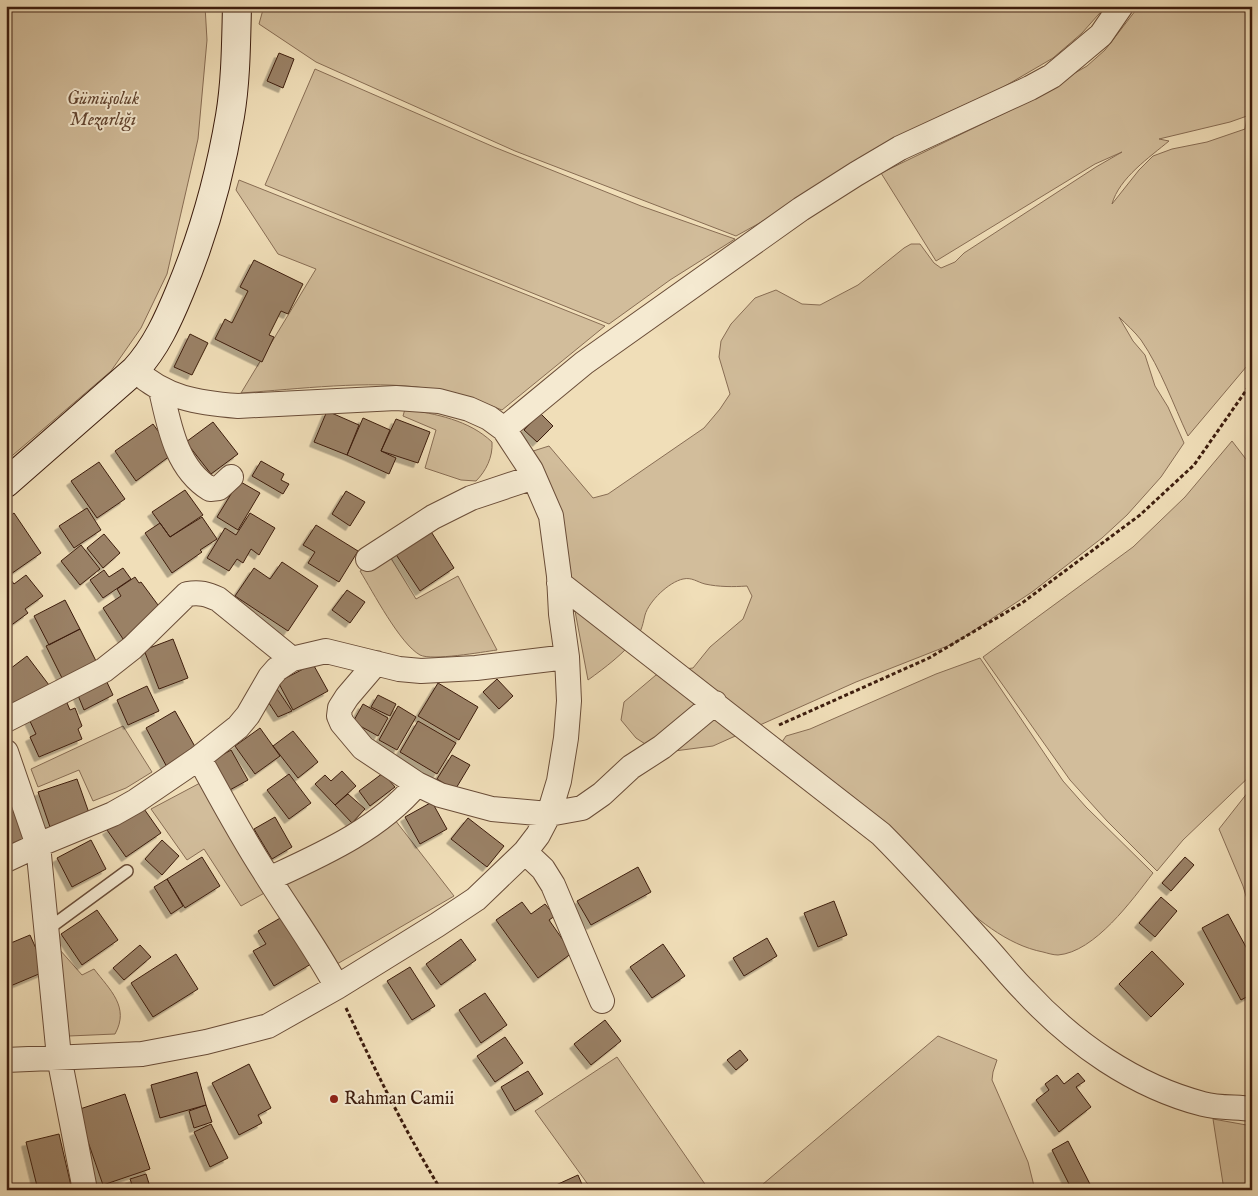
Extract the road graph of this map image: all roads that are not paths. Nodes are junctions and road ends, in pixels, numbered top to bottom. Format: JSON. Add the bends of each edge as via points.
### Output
{"nodes":[{"id":1,"x":237,"y":6,"type":"edge"},
{"id":2,"x":248,"y":6,"type":"edge"},
{"id":3,"x":1121,"y":6,"type":"edge"},
{"id":4,"x":236,"y":45,"type":"junction"},
{"id":5,"x":135,"y":370,"type":"junction"},
{"id":6,"x":161,"y":390,"type":"junction"},
{"id":7,"x":504,"y":429,"type":"junction"},
{"id":8,"x":231,"y":476,"type":"dead end"},
{"id":9,"x":534,"y":477,"type":"junction"},
{"id":10,"x":6,"y":483,"type":"edge"},
{"id":11,"x":368,"y":559,"type":"dead end"},
{"id":12,"x":559,"y":583,"type":"junction"},
{"id":13,"x":567,"y":657,"type":"junction"},
{"id":14,"x":292,"y":659,"type":"junction"},
{"id":15,"x":376,"y":663,"type":"junction"},
{"id":16,"x":715,"y":703,"type":"junction"},
{"id":17,"x":6,"y":720,"type":"edge"},
{"id":18,"x":6,"y":752,"type":"edge"},
{"id":19,"x":199,"y":758,"type":"junction"},
{"id":20,"x":417,"y":784,"type":"junction"},
{"id":21,"x":549,"y":814,"type":"junction"},
{"id":22,"x":38,"y":845,"type":"junction"},
{"id":23,"x":525,"y":852,"type":"junction"},
{"id":24,"x":6,"y":860,"type":"edge"},
{"id":25,"x":128,"y":871,"type":"dead end"},
{"id":26,"x":270,"y":879,"type":"junction"},
{"id":27,"x":48,"y":929,"type":"junction"},
{"id":28,"x":337,"y":987,"type":"junction"},
{"id":29,"x":602,"y":1001,"type":"dead end"},
{"id":30,"x":59,"y":1057,"type":"junction"},
{"id":31,"x":7,"y":1061,"type":"edge"},
{"id":32,"x":1252,"y":1109,"type":"edge"},
{"id":33,"x":85,"y":1190,"type":"edge"}],
"edges":[{"from":1,"to":4,"type":"street"},
{"from":2,"to":4,"type":"lane"},
{"from":3,"to":7,"type":"street","via":[[1101,35],[1052,76],[900,148],[848,179],[584,362]]},
{"from":4,"to":5,"type":"street","via":[[230,116],[212,195],[192,260],[162,333]]},
{"from":5,"to":6,"type":"street"},
{"from":5,"to":10,"type":"street"},
{"from":6,"to":7,"type":"street","via":[[196,401],[238,406],[396,398],[439,401],[469,409]]},
{"from":6,"to":8,"type":"street","via":[[169,429],[189,469],[210,489],[219,488]]},
{"from":7,"to":9,"type":"street"},
{"from":9,"to":11,"type":"street","via":[[472,498],[433,517]]},
{"from":9,"to":12,"type":"street","via":[[551,516]]},
{"from":12,"to":13,"type":"street"},
{"from":12,"to":16,"type":"street"},
{"from":13,"to":15,"type":"street","via":[[436,671],[399,669]]},
{"from":13,"to":21,"type":"street","via":[[566,738],[559,781]]},
{"from":14,"to":15,"type":"street","via":[[326,651]]},
{"from":14,"to":17,"type":"street","via":[[218,599],[206,594],[187,594],[132,648],[104,670]]},
{"from":14,"to":19,"type":"street","via":[[270,677],[238,727]]},
{"from":15,"to":20,"type":"street","via":[[347,697],[339,716],[364,748]]},
{"from":16,"to":21,"type":"street","via":[[582,808]]},
{"from":16,"to":32,"type":"street","via":[[881,834],[915,867],[1024,991],[1077,1039],[1116,1067],[1182,1098]]},
{"from":18,"to":22,"type":"street"},
{"from":19,"to":22,"type":"street","via":[[113,814]]},
{"from":19,"to":26,"type":"street"},
{"from":20,"to":21,"type":"street","via":[[440,795],[492,809]]},
{"from":20,"to":26,"type":"street","via":[[390,812],[366,829]]},
{"from":21,"to":23,"type":"street"},
{"from":22,"to":24,"type":"street"},
{"from":22,"to":27,"type":"street"},
{"from":23,"to":28,"type":"street","via":[[476,899]]},
{"from":23,"to":29,"type":"street","via":[[543,869],[553,885]]},
{"from":25,"to":27,"type":"lane"},
{"from":26,"to":28,"type":"street"},
{"from":27,"to":30,"type":"street"},
{"from":28,"to":30,"type":"street","via":[[268,1026],[206,1042],[142,1054]]},
{"from":30,"to":31,"type":"street"},
{"from":30,"to":33,"type":"street"}]}
